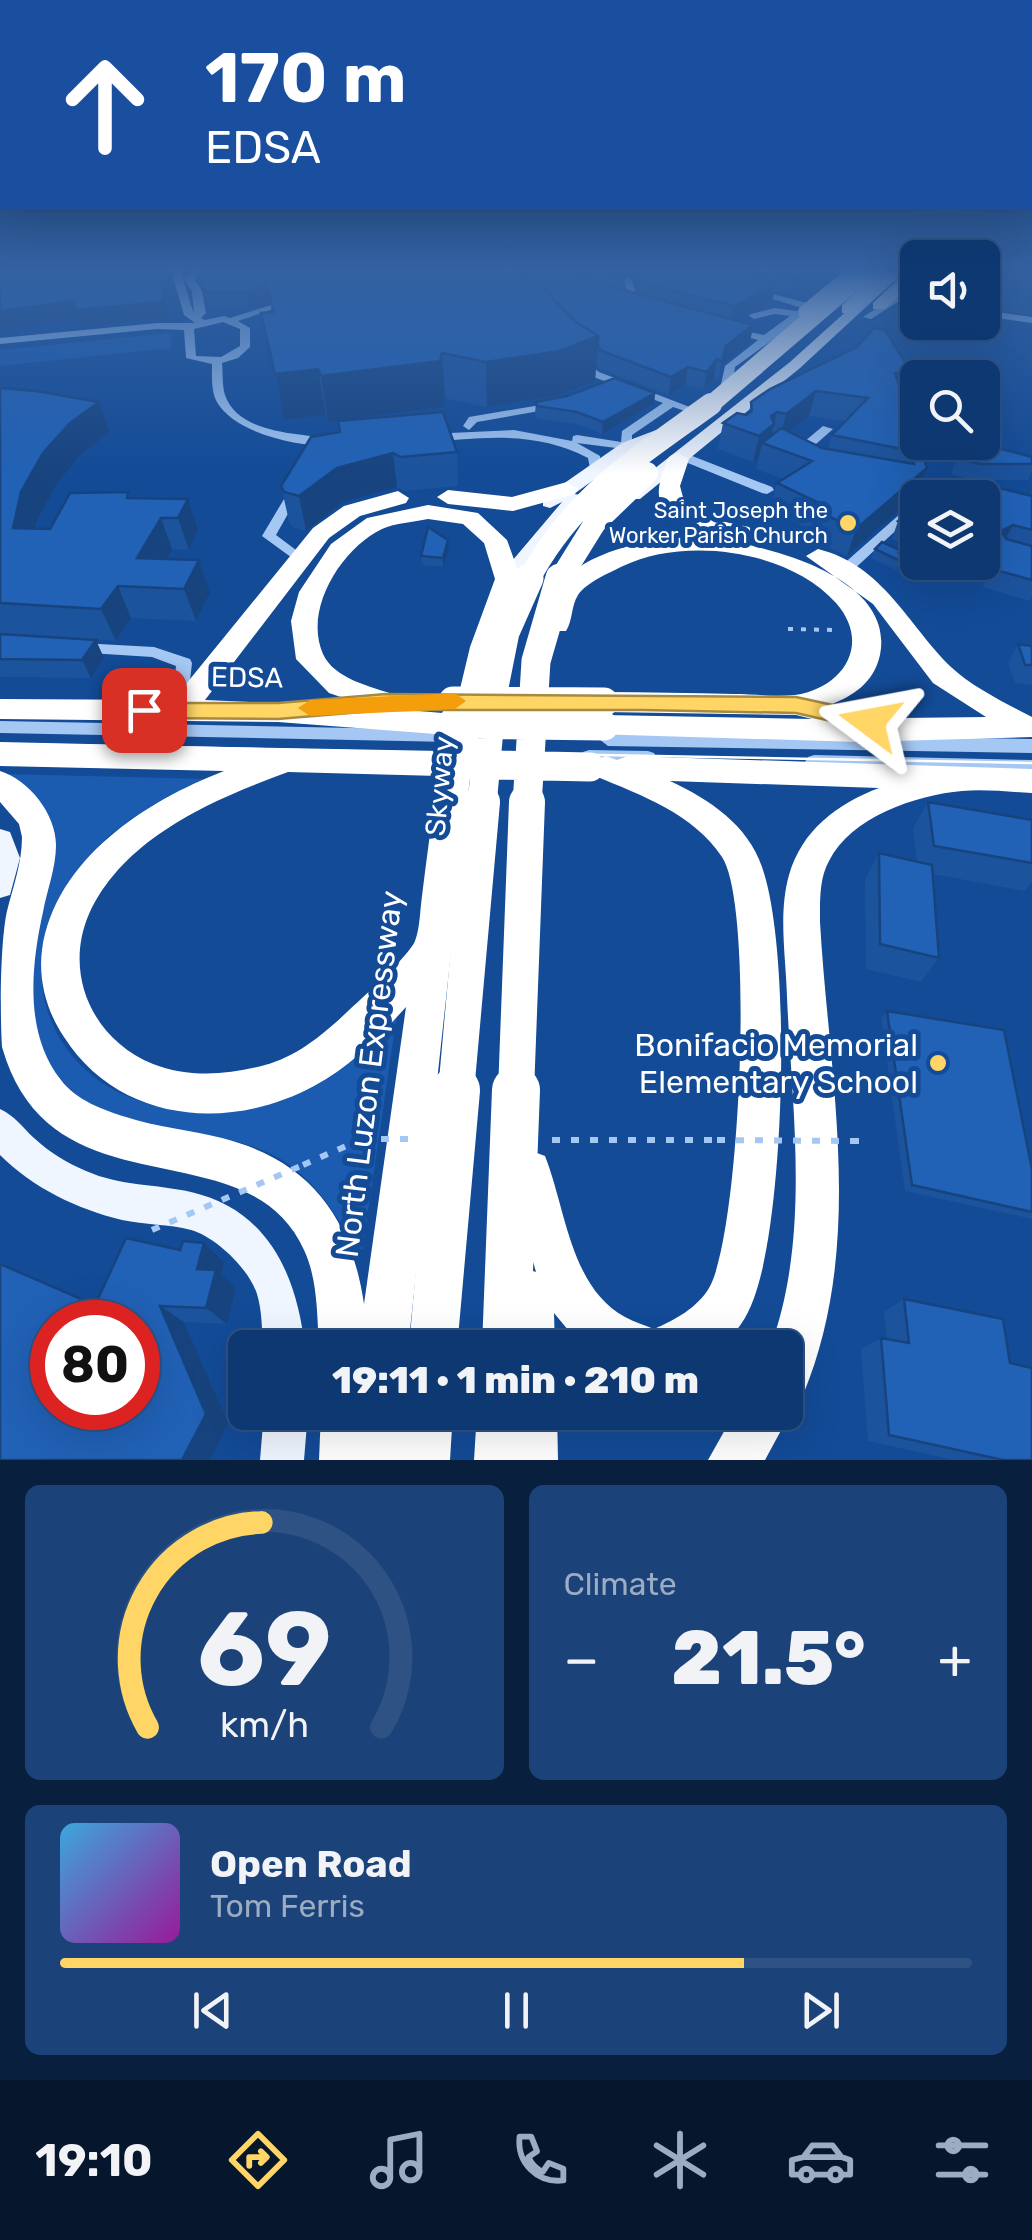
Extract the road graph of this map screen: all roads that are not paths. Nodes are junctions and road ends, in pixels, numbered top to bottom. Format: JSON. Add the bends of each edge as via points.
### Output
{"nodes":[{"id":1,"x":30,"y":338,"type":"edge"},
{"id":2,"x":194,"y":338,"type":"edge"},
{"id":3,"x":246,"y":338,"type":"edge"},
{"id":4,"x":761,"y":338,"type":"edge"},
{"id":5,"x":769,"y":338,"type":"edge"},
{"id":6,"x":791,"y":338,"type":"edge"},
{"id":7,"x":799,"y":338,"type":"edge"},
{"id":8,"x":812,"y":338,"type":"edge"},
{"id":9,"x":825,"y":338,"type":"edge"},
{"id":10,"x":767,"y":340,"type":"junction"},
{"id":11,"x":0,"y":341,"type":"edge"},
{"id":12,"x":570,"y":350,"type":"edge"},
{"id":13,"x":217,"y":360,"type":"junction"},
{"id":14,"x":726,"y":388,"type":"junction"},
{"id":15,"x":576,"y":400,"type":"edge"},
{"id":16,"x":671,"y":402,"type":"junction"},
{"id":17,"x":694,"y":410,"type":"junction"},
{"id":18,"x":469,"y":426,"type":"junction"},
{"id":19,"x":720,"y":426,"type":"junction"},
{"id":20,"x":827,"y":429,"type":"dead end"},
{"id":21,"x":664,"y":432,"type":"junction"},
{"id":22,"x":739,"y":433,"type":"edge"},
{"id":23,"x":346,"y":442,"type":"edge"},
{"id":24,"x":628,"y":448,"type":"junction"},
{"id":25,"x":797,"y":456,"type":"edge"},
{"id":26,"x":680,"y":458,"type":"junction"},
{"id":27,"x":308,"y":469,"type":"edge"},
{"id":28,"x":577,"y":488,"type":"junction"},
{"id":29,"x":767,"y":490,"type":"dead end"},
{"id":30,"x":1000,"y":500,"type":"edge"},
{"id":31,"x":1032,"y":508,"type":"edge"},
{"id":32,"x":900,"y":520,"type":"edge"},
{"id":33,"x":878,"y":542,"type":"junction"},
{"id":34,"x":900,"y":553,"type":"edge"},
{"id":35,"x":299,"y":559,"type":"junction"},
{"id":36,"x":846,"y":570,"type":"junction"},
{"id":37,"x":508,"y":580,"type":"junction"},
{"id":38,"x":566,"y":593,"type":"junction"},
{"id":39,"x":58,"y":646,"type":"edge"},
{"id":40,"x":386,"y":702,"type":"junction"},
{"id":41,"x":796,"y":705,"type":"junction"},
{"id":42,"x":0,"y":708,"type":"edge"},
{"id":43,"x":180,"y":711,"type":"junction"},
{"id":44,"x":278,"y":711,"type":"junction"},
{"id":45,"x":0,"y":728,"type":"edge"},
{"id":46,"x":454,"y":729,"type":"junction"},
{"id":47,"x":906,"y":730,"type":"junction"},
{"id":48,"x":1029,"y":733,"type":"edge"},
{"id":49,"x":600,"y":743,"type":"junction"},
{"id":50,"x":0,"y":746,"type":"edge"},
{"id":51,"x":0,"y":754,"type":"edge"},
{"id":52,"x":288,"y":760,"type":"junction"},
{"id":53,"x":1032,"y":768,"type":"edge"},
{"id":54,"x":960,"y":778,"type":"junction"},
{"id":55,"x":1032,"y":781,"type":"edge"},
{"id":56,"x":0,"y":783,"type":"edge"},
{"id":57,"x":0,"y":840,"type":"edge"},
{"id":58,"x":0,"y":886,"type":"edge"},
{"id":59,"x":432,"y":951,"type":"junction"},
{"id":60,"x":0,"y":1127,"type":"edge"},
{"id":61,"x":529,"y":1172,"type":"junction"},
{"id":62,"x":281,"y":1330,"type":"edge"},
{"id":63,"x":343,"y":1330,"type":"edge"},
{"id":64,"x":385,"y":1330,"type":"edge"},
{"id":65,"x":435,"y":1330,"type":"edge"},
{"id":66,"x":451,"y":1330,"type":"edge"},
{"id":67,"x":507,"y":1330,"type":"edge"},
{"id":68,"x":530,"y":1330,"type":"edge"},
{"id":69,"x":597,"y":1330,"type":"edge"},
{"id":70,"x":703,"y":1330,"type":"edge"},
{"id":71,"x":803,"y":1332,"type":"edge"},
{"id":72,"x":284,"y":1430,"type":"edge"},
{"id":73,"x":347,"y":1430,"type":"edge"},
{"id":74,"x":373,"y":1430,"type":"edge"},
{"id":75,"x":426,"y":1430,"type":"edge"},
{"id":76,"x":444,"y":1430,"type":"edge"},
{"id":77,"x":502,"y":1430,"type":"edge"},
{"id":78,"x":531,"y":1430,"type":"edge"},
{"id":79,"x":755,"y":1430,"type":"edge"},
{"id":80,"x":282,"y":1460,"type":"edge"},
{"id":81,"x":346,"y":1460,"type":"edge"},
{"id":82,"x":370,"y":1460,"type":"edge"},
{"id":83,"x":423,"y":1460,"type":"edge"},
{"id":84,"x":442,"y":1460,"type":"edge"},
{"id":85,"x":501,"y":1460,"type":"edge"},
{"id":86,"x":531,"y":1460,"type":"edge"},
{"id":87,"x":736,"y":1460,"type":"edge"}],
"edges":[{"from":1,"to":11,"type":"street"},
{"from":2,"to":13,"type":"street","via":[[192,358]]},
{"from":3,"to":13,"type":"street","via":[[246,347],[232,358]]},
{"from":4,"to":10,"type":"street"},
{"from":5,"to":10,"type":"street"},
{"from":6,"to":14,"type":"main road"},
{"from":7,"to":65,"type":"highway","name":"Skyway","bridge":true,"via":[[598,487],[557,533],[504,632],[492,697]]},
{"from":8,"to":67,"type":"highway","bridge":true,"via":[[620,496],[581,540],[545,610],[531,699]]},
{"from":9,"to":19,"type":"main road"},
{"from":10,"to":14,"type":"street","via":[[730,366]]},
{"from":12,"to":16,"type":"street","via":[[607,385]]},
{"from":13,"to":23,"type":"street","via":[[228,410],[320,447]]},
{"from":14,"to":17,"type":"main road"},
{"from":15,"to":18,"type":"street","via":[[490,414]]},
{"from":16,"to":17,"type":"street"},
{"from":16,"to":24,"type":"street","via":[[626,434]]},
{"from":17,"to":21,"type":"main road"},
{"from":18,"to":24,"type":"street","via":[[536,428]]},
{"from":18,"to":28,"type":"street","via":[[415,435],[538,436],[581,448],[594,456]]},
{"from":19,"to":22,"type":"street"},
{"from":19,"to":26,"type":"main road"},
{"from":20,"to":25,"type":"street"},
{"from":21,"to":24,"type":"main road"},
{"from":21,"to":28,"type":"main road"},
{"from":24,"to":28,"type":"main road"},
{"from":26,"to":29,"type":"street"},
{"from":26,"to":36,"type":"highway","via":[[669,496],[690,519],[784,543]]},
{"from":26,"to":38,"type":"main road","via":[[625,503]]},
{"from":27,"to":35,"type":"street","via":[[269,536]]},
{"from":28,"to":35,"type":"highway","via":[[513,504],[425,496],[375,503],[332,524]]},
{"from":28,"to":37,"type":"main road","via":[[548,504],[519,538]]},
{"from":30,"to":31,"type":"street"},
{"from":32,"to":33,"type":"street"},
{"from":33,"to":34,"type":"street"},
{"from":33,"to":36,"type":"street"},
{"from":35,"to":43,"type":"highway"},
{"from":36,"to":48,"type":"highway","via":[[888,605],[944,676]]},
{"from":37,"to":40,"type":"highway","via":[[489,532],[460,515],[388,518],[340,549],[306,608],[306,649],[317,669],[339,686]]},
{"from":37,"to":46,"type":"highway","name":"North Luzon Expressway"},
{"from":38,"to":41,"type":"highway","via":[[617,559],[675,545],[739,549],[804,570],[848,601],[868,645],[864,664],[845,686]]},
{"from":38,"to":61,"type":"highway","via":[[545,676]]},
{"from":39,"to":43,"type":"street","via":[[154,652],[184,662]]},
{"from":40,"to":44,"type":"highway"},
{"from":40,"to":46,"type":"highway"},
{"from":41,"to":47,"type":"highway"},
{"from":41,"to":49,"type":"highway"},
{"from":42,"to":43,"type":"highway","name":"EDSA"},
{"from":43,"to":44,"type":"highway","name":"EDSA"},
{"from":44,"to":46,"type":"highway","name":"EDSA"},
{"from":45,"to":46,"type":"street"},
{"from":46,"to":49,"type":"highway","name":"EDSA","bridge":true},
{"from":46,"to":49,"type":"highway","name":"EDSA","bridge":true},
{"from":46,"to":50,"type":"street"},
{"from":46,"to":52,"type":"highway","name":"EDSA"},
{"from":46,"to":59,"type":"highway","name":"North Luzon Expressway"},
{"from":46,"to":66,"type":"highway","via":[[480,962]]},
{"from":47,"to":48,"type":"highway"},
{"from":47,"to":49,"type":"highway","name":"EDSA"},
{"from":48,"to":49,"type":"street"},
{"from":49,"to":53,"type":"street"},
{"from":49,"to":54,"type":"highway","name":"EDSA"},
{"from":49,"to":70,"type":"highway","via":[[702,814],[734,850],[752,891],[757,1101],[746,1248],[737,1282]]},
{"from":51,"to":52,"type":"highway","name":"EDSA"},
{"from":52,"to":59,"type":"highway","via":[[162,815],[90,884],[66,925],[60,966],[67,1004],[91,1047],[126,1074],[171,1092],[250,1091],[328,1055]]},
{"from":54,"to":55,"type":"highway","name":"EDSA"},
{"from":54,"to":71,"type":"highway","via":[[873,805],[822,843],[807,874],[816,1250]]},
{"from":56,"to":63,"type":"highway","via":[[26,809],[38,837],[6,989],[12,1038],[32,1078],[84,1123],[149,1147],[238,1166],[275,1186],[325,1236],[340,1287]]},
{"from":57,"to":58,"type":"main road","via":[[6,858]]},
{"from":59,"to":64,"type":"highway","name":"North Luzon Expressway"},
{"from":60,"to":62,"type":"main road","via":[[13,1146],[86,1190],[218,1223],[263,1266],[274,1285]]},
{"from":61,"to":68,"type":"highway"},
{"from":61,"to":69,"type":"highway","via":[[563,1278],[579,1312]]},
{"from":72,"to":80,"type":"main road"},
{"from":73,"to":81,"type":"highway"},
{"from":74,"to":82,"type":"highway"},
{"from":75,"to":83,"type":"highway"},
{"from":76,"to":84,"type":"highway"},
{"from":77,"to":85,"type":"highway"},
{"from":78,"to":86,"type":"highway"},
{"from":79,"to":87,"type":"highway"}]}
